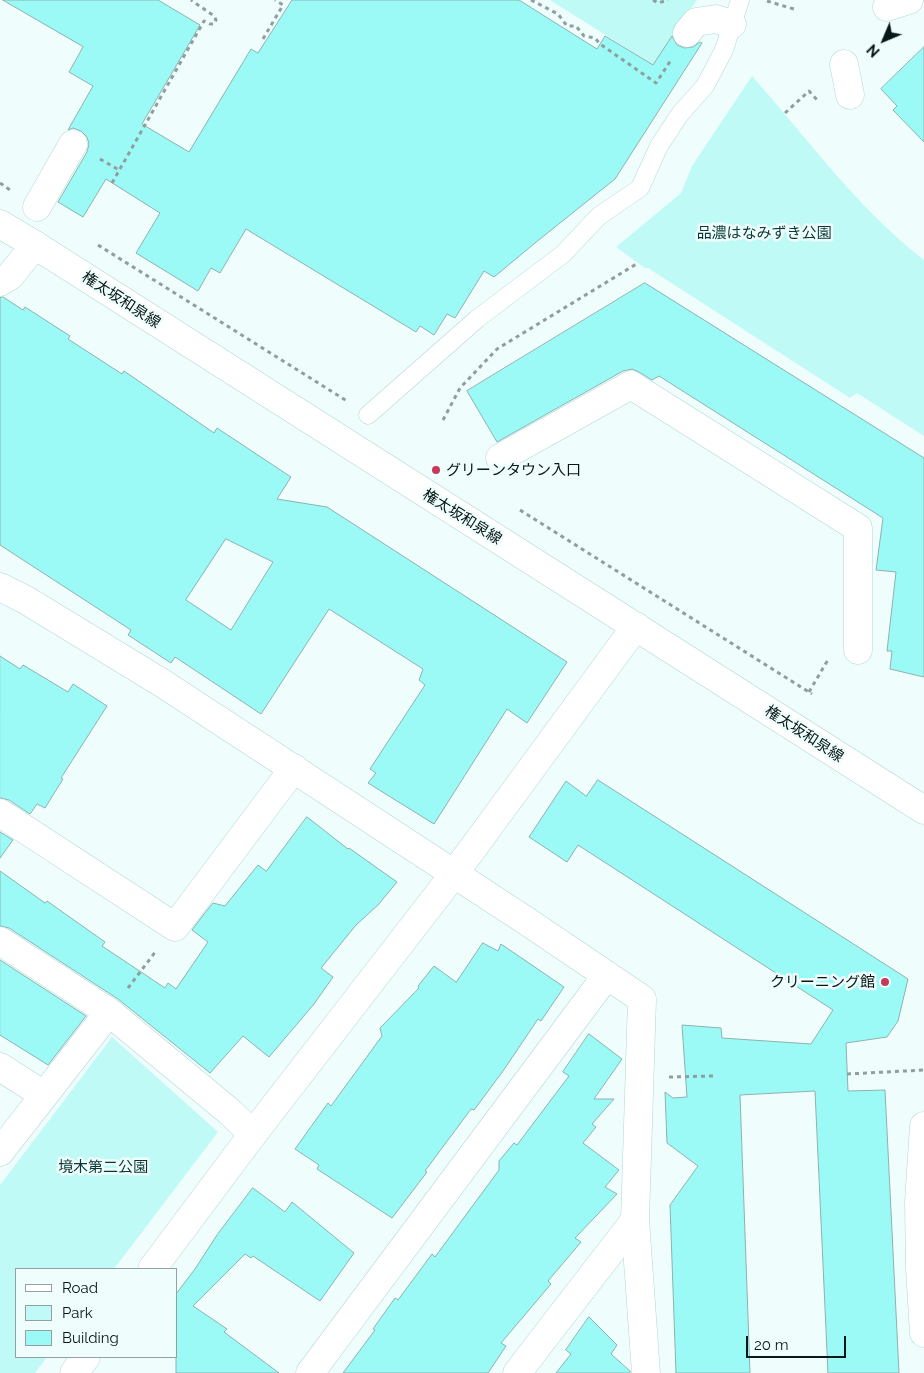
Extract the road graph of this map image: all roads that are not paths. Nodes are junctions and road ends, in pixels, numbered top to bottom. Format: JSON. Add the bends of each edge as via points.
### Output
{"nodes":[{"id":1,"x":736,"y":12,"type":"edge"},
{"id":2,"x":687,"y":33,"type":"road end"},
{"id":3,"x":844,"y":64,"type":"dead end"},
{"id":4,"x":850,"y":95,"type":"dead end"},
{"id":5,"x":73,"y":144,"type":"dead end"},
{"id":6,"x":37,"y":207,"type":"road end"},
{"id":7,"x":0,"y":224,"type":"edge"},
{"id":8,"x":35,"y":245,"type":"junction"},
{"id":9,"x":0,"y":282,"type":"edge"},
{"id":10,"x":368,"y":415,"type":"road end"},
{"id":11,"x":500,"y":458,"type":"dead end"},
{"id":12,"x":0,"y":587,"type":"edge"},
{"id":13,"x":636,"y":626,"type":"junction"},
{"id":14,"x":858,"y":650,"type":"dead end"},
{"id":15,"x":294,"y":768,"type":"junction"},
{"id":16,"x":924,"y":810,"type":"edge"},
{"id":17,"x":0,"y":813,"type":"edge"},
{"id":18,"x":454,"y":874,"type":"junction"},
{"id":19,"x":0,"y":941,"type":"edge"},
{"id":20,"x":607,"y":975,"type":"junction"},
{"id":21,"x":108,"y":1012,"type":"junction"},
{"id":22,"x":0,"y":1068,"type":"edge"},
{"id":23,"x":44,"y":1095,"type":"junction"},
{"id":24,"x":924,"y":1126,"type":"edge"},
{"id":25,"x":253,"y":1134,"type":"junction"},
{"id":26,"x":0,"y":1152,"type":"edge"},
{"id":27,"x":635,"y":1220,"type":"junction"},
{"id":28,"x":153,"y":1268,"type":"edge"},
{"id":29,"x":924,"y":1333,"type":"edge"},
{"id":30,"x":85,"y":1358,"type":"edge"},
{"id":31,"x":74,"y":1373,"type":"edge"},
{"id":32,"x":310,"y":1373,"type":"edge"},
{"id":33,"x":517,"y":1373,"type":"edge"},
{"id":34,"x":646,"y":1373,"type":"edge"}],
"edges":[{"from":1,"to":2,"type":"street","via":[[696,22]]},
{"from":1,"to":10,"type":"lane","via":[[724,50],[705,86],[680,114],[659,146],[640,188],[599,216],[563,254],[477,320]]},
{"from":3,"to":4,"type":"street"},
{"from":5,"to":6,"type":"street"},
{"from":7,"to":8,"type":"street","name":"権太坂和泉線"},
{"from":8,"to":9,"type":"street","via":[[10,276]]},
{"from":8,"to":13,"type":"street","name":"権太坂和泉線"},
{"from":11,"to":14,"type":"street","via":[[630,385],[858,528]]},
{"from":12,"to":15,"type":"street","via":[[162,683]]},
{"from":13,"to":16,"type":"street","name":"権太坂和泉線"},
{"from":13,"to":18,"type":"street"},
{"from":15,"to":17,"type":"street","via":[[175,927]]},
{"from":15,"to":18,"type":"street"},
{"from":18,"to":20,"type":"street"},
{"from":18,"to":25,"type":"street"},
{"from":19,"to":21,"type":"street"},
{"from":20,"to":27,"type":"street","via":[[642,999]]},
{"from":20,"to":32,"type":"street"},
{"from":21,"to":23,"type":"street"},
{"from":21,"to":25,"type":"street"},
{"from":22,"to":23,"type":"street"},
{"from":23,"to":26,"type":"street"},
{"from":24,"to":29,"type":"street","via":[[920,1240]]},
{"from":25,"to":28,"type":"street"},
{"from":27,"to":33,"type":"street"},
{"from":27,"to":34,"type":"street"},
{"from":30,"to":31,"type":"street"}]}
